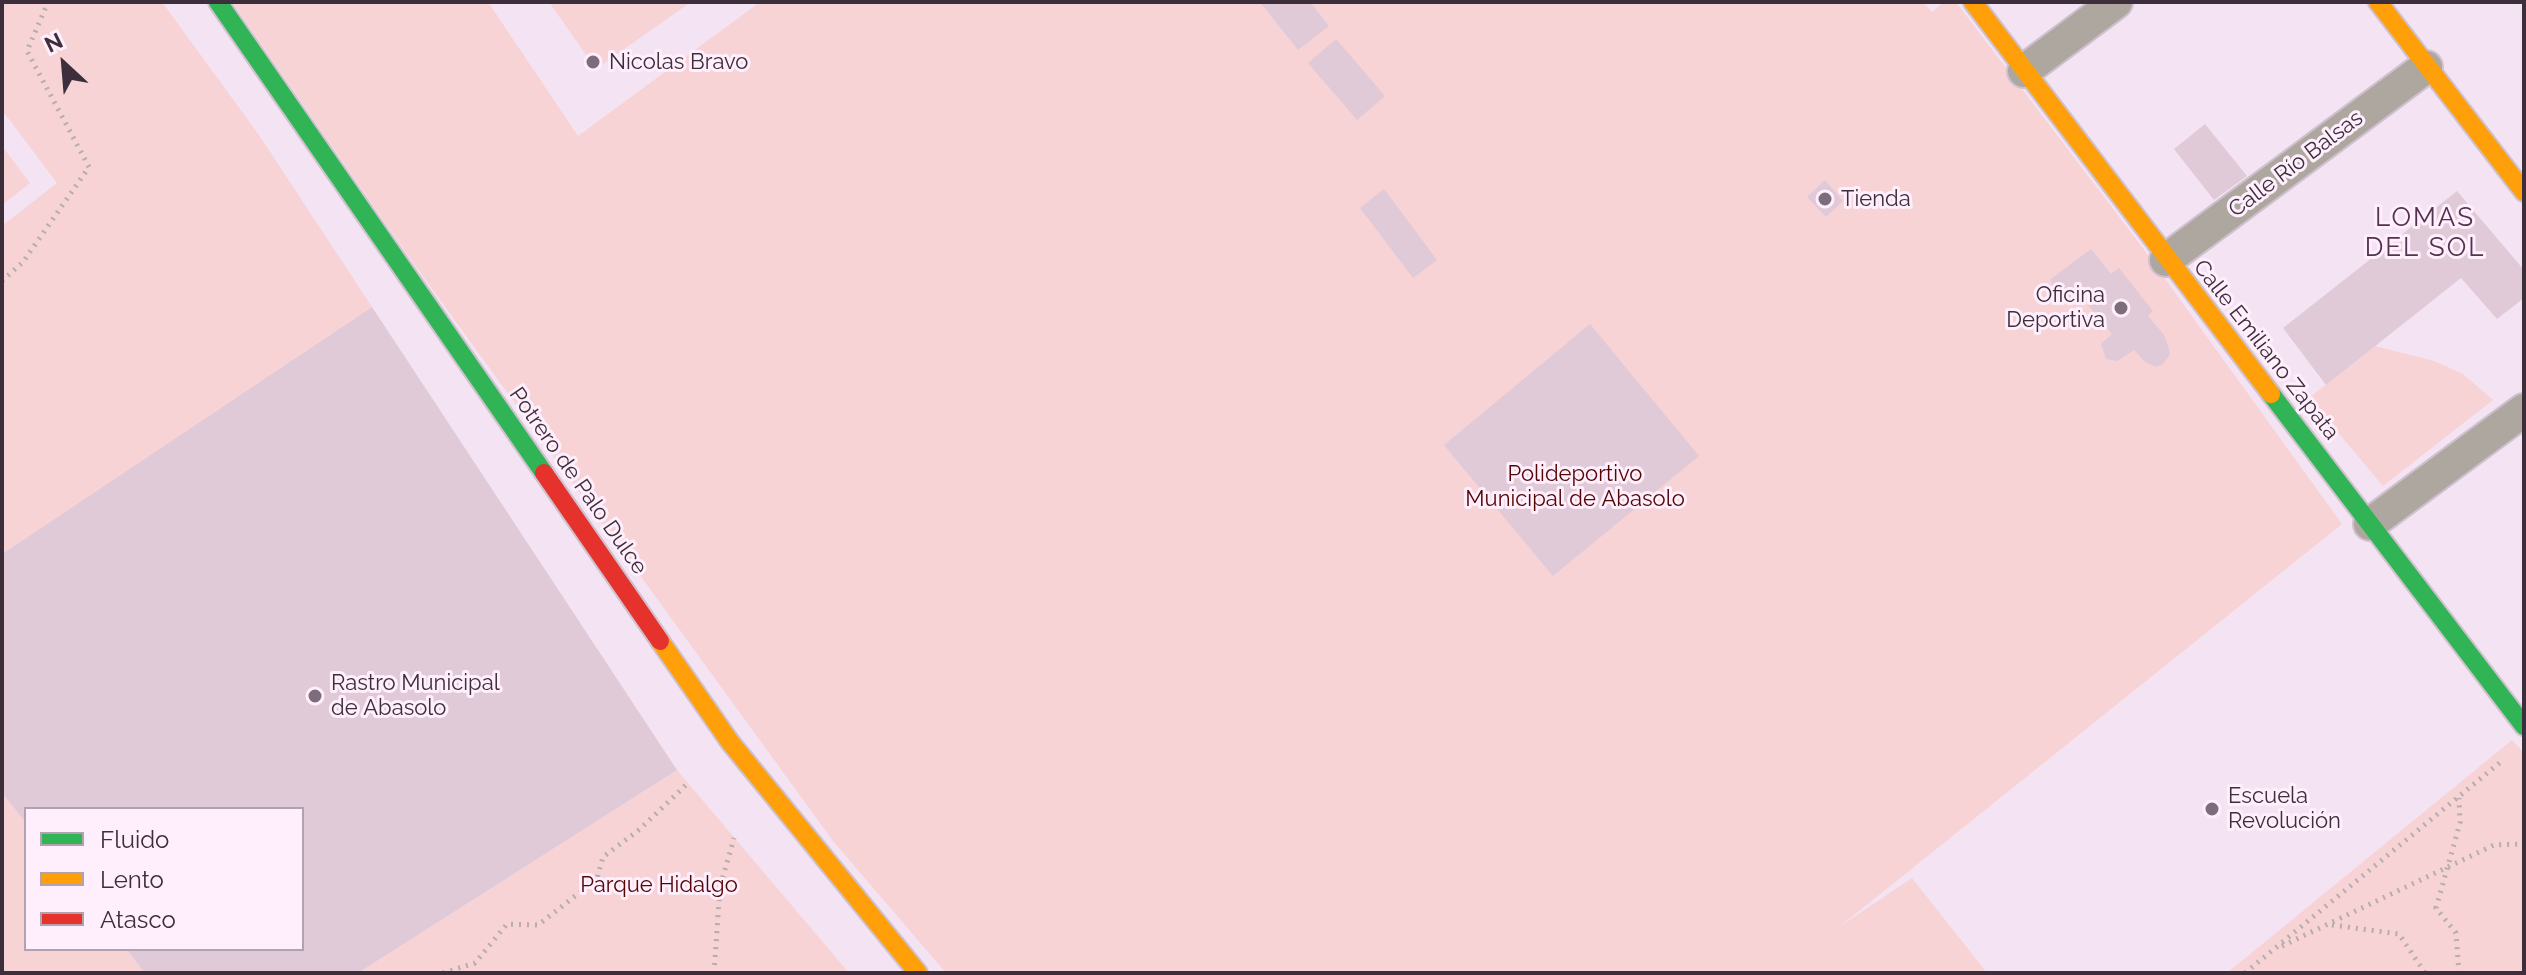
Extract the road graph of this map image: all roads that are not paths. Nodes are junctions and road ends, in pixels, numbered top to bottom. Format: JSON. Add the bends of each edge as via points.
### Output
{"nodes":[{"id":1,"x":218,"y":2,"type":"edge"},
{"id":2,"x":1973,"y":2,"type":"edge"},
{"id":3,"x":2116,"y":2,"type":"edge"},
{"id":4,"x":2378,"y":2,"type":"edge"},
{"id":5,"x":2426,"y":67,"type":"junction"},
{"id":6,"x":2024,"y":71,"type":"junction"},
{"id":7,"x":2524,"y":192,"type":"edge"},
{"id":8,"x":2166,"y":260,"type":"junction"},
{"id":9,"x":2524,"y":410,"type":"edge"},
{"id":10,"x":2370,"y":524,"type":"junction"},
{"id":11,"x":2522,"y":718,"type":"edge"},
{"id":12,"x":918,"y":973,"type":"edge"}],
"edges":[{"from":1,"to":12,"type":"street","name":"Potrero de Palo Dulce","via":[[730,742]]},
{"from":2,"to":6,"type":"street","name":"Calle Emiliano Zapata"},
{"from":3,"to":6,"type":"street"},
{"from":4,"to":5,"type":"street"},
{"from":5,"to":7,"type":"street"},
{"from":5,"to":8,"type":"street","name":"Calle Río Balsas"},
{"from":6,"to":8,"type":"street","name":"Calle Emiliano Zapata"},
{"from":8,"to":10,"type":"street","name":"Calle Emiliano Zapata"},
{"from":9,"to":10,"type":"street"},
{"from":10,"to":11,"type":"street","name":"Calle Emiliano Zapata"}]}
